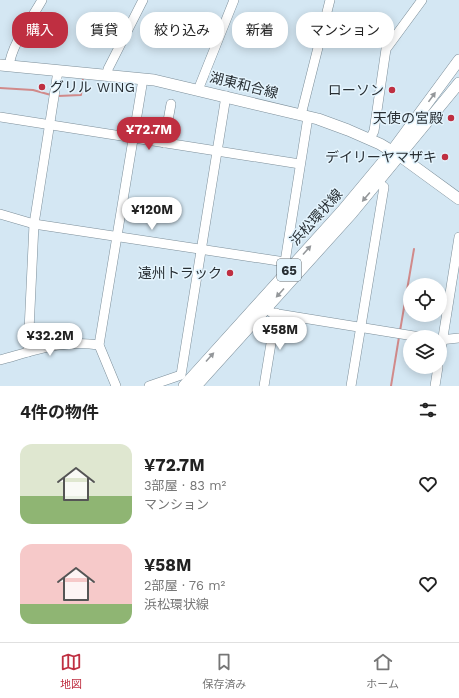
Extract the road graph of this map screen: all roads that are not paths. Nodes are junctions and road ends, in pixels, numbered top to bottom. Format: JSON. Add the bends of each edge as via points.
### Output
{"nodes":[{"id":1,"x":42,"y":0,"type":"edge"},
{"id":2,"x":143,"y":0,"type":"edge"},
{"id":3,"x":234,"y":0,"type":"edge"},
{"id":4,"x":330,"y":0,"type":"edge"},
{"id":5,"x":422,"y":0,"type":"edge"},
{"id":6,"x":459,"y":60,"type":"edge"},
{"id":7,"x":5,"y":66,"type":"edge"},
{"id":8,"x":58,"y":71,"type":"junction"},
{"id":9,"x":107,"y":75,"type":"junction"},
{"id":10,"x":143,"y":79,"type":"junction"},
{"id":11,"x":459,"y":83,"type":"edge"},
{"id":12,"x":198,"y":90,"type":"junction"},
{"id":13,"x":226,"y":96,"type":"junction"},
{"id":14,"x":171,"y":104,"type":"dead end"},
{"id":15,"x":305,"y":116,"type":"junction"},
{"id":16,"x":0,"y":117,"type":"edge"},
{"id":17,"x":50,"y":125,"type":"junction"},
{"id":18,"x":134,"y":138,"type":"junction"},
{"id":19,"x":370,"y":139,"type":"junction"},
{"id":20,"x":164,"y":143,"type":"junction"},
{"id":21,"x":217,"y":150,"type":"junction"},
{"id":22,"x":396,"y":153,"type":"junction"},
{"id":23,"x":300,"y":164,"type":"junction"},
{"id":24,"x":378,"y":182,"type":"junction"},
{"id":25,"x":459,"y":200,"type":"edge"},
{"id":26,"x":0,"y":214,"type":"edge"},
{"id":27,"x":34,"y":224,"type":"junction"},
{"id":28,"x":117,"y":236,"type":"junction"},
{"id":29,"x":459,"y":237,"type":"edge"},
{"id":30,"x":201,"y":249,"type":"junction"},
{"id":31,"x":289,"y":264,"type":"junction"},
{"id":32,"x":271,"y":311,"type":"junction"},
{"id":33,"x":361,"y":328,"type":"junction"},
{"id":34,"x":443,"y":330,"type":"edge"},
{"id":35,"x":403,"y":334,"type":"edge"},
{"id":36,"x":459,"y":338,"type":"edge"},
{"id":37,"x":447,"y":339,"type":"edge"},
{"id":38,"x":99,"y":345,"type":"junction"},
{"id":39,"x":28,"y":352,"type":"junction"},
{"id":40,"x":0,"y":360,"type":"edge"},
{"id":41,"x":437,"y":374,"type":"edge"},
{"id":42,"x":116,"y":386,"type":"edge"},
{"id":43,"x":149,"y":386,"type":"edge"},
{"id":44,"x":184,"y":386,"type":"edge"},
{"id":45,"x":196,"y":386,"type":"edge"},
{"id":46,"x":264,"y":386,"type":"edge"},
{"id":47,"x":351,"y":386,"type":"edge"},
{"id":48,"x":435,"y":386,"type":"edge"}],
"edges":[{"from":1,"to":7,"type":"street"},
{"from":2,"to":9,"type":"street"},
{"from":3,"to":12,"type":"street"},
{"from":4,"to":15,"type":"street"},
{"from":5,"to":19,"type":"street","via":[[386,49],[374,131]]},
{"from":22,"to":6,"type":"main road","name":"浜松環状線","number":"65","one_way":true},
{"from":7,"to":8,"type":"main road","name":"湖東和合線"},
{"from":8,"to":9,"type":"main road","name":"湖東和合線"},
{"from":8,"to":17,"type":"street"},
{"from":9,"to":10,"type":"main road","name":"湖東和合線"},
{"from":10,"to":12,"type":"main road","name":"湖東和合線"},
{"from":10,"to":18,"type":"street"},
{"from":11,"to":22,"type":"main road","name":"浜松環状線","number":"65"},
{"from":12,"to":13,"type":"main road","name":"湖東和合線"},
{"from":13,"to":15,"type":"main road","name":"湖東和合線"},
{"from":13,"to":21,"type":"street"},
{"from":14,"to":20,"type":"street"},
{"from":15,"to":19,"type":"main road","name":"湖東和合線"},
{"from":15,"to":23,"type":"street"},
{"from":16,"to":17,"type":"street"},
{"from":17,"to":18,"type":"street"},
{"from":17,"to":27,"type":"street"},
{"from":18,"to":20,"type":"street"},
{"from":18,"to":28,"type":"street"},
{"from":19,"to":22,"type":"main road","name":"湖東和合線"},
{"from":20,"to":21,"type":"street"},
{"from":21,"to":23,"type":"street"},
{"from":21,"to":30,"type":"street"},
{"from":22,"to":24,"type":"main road","name":"浜松環状線","number":"65"},
{"from":22,"to":25,"type":"main road","name":"湖東和合線"},
{"from":31,"to":22,"type":"main road","name":"浜松環状線","number":"65","one_way":true,"via":[[342,212]]},
{"from":23,"to":31,"type":"street"},
{"from":24,"to":32,"type":"main road","name":"浜松環状線","number":"65","one_way":true},
{"from":24,"to":33,"type":"street","via":[[384,187]]},
{"from":26,"to":27,"type":"street"},
{"from":27,"to":28,"type":"street"},
{"from":27,"to":39,"type":"street"},
{"from":28,"to":30,"type":"street"},
{"from":28,"to":38,"type":"street"},
{"from":29,"to":34,"type":"street"},
{"from":30,"to":31,"type":"street"},
{"from":30,"to":43,"type":"street","via":[[181,375]]},
{"from":44,"to":31,"type":"main road","name":"浜松環状線","number":"65","one_way":true},
{"from":32,"to":33,"type":"street"},
{"from":32,"to":45,"type":"main road","name":"浜松環状線","number":"65"},
{"from":32,"to":46,"type":"street"},
{"from":33,"to":35,"type":"street"},
{"from":33,"to":47,"type":"street"},
{"from":36,"to":37,"type":"street"},
{"from":38,"to":39,"type":"street","via":[[70,343]]},
{"from":38,"to":42,"type":"street"},
{"from":39,"to":40,"type":"street"},
{"from":41,"to":48,"type":"street"}]}
